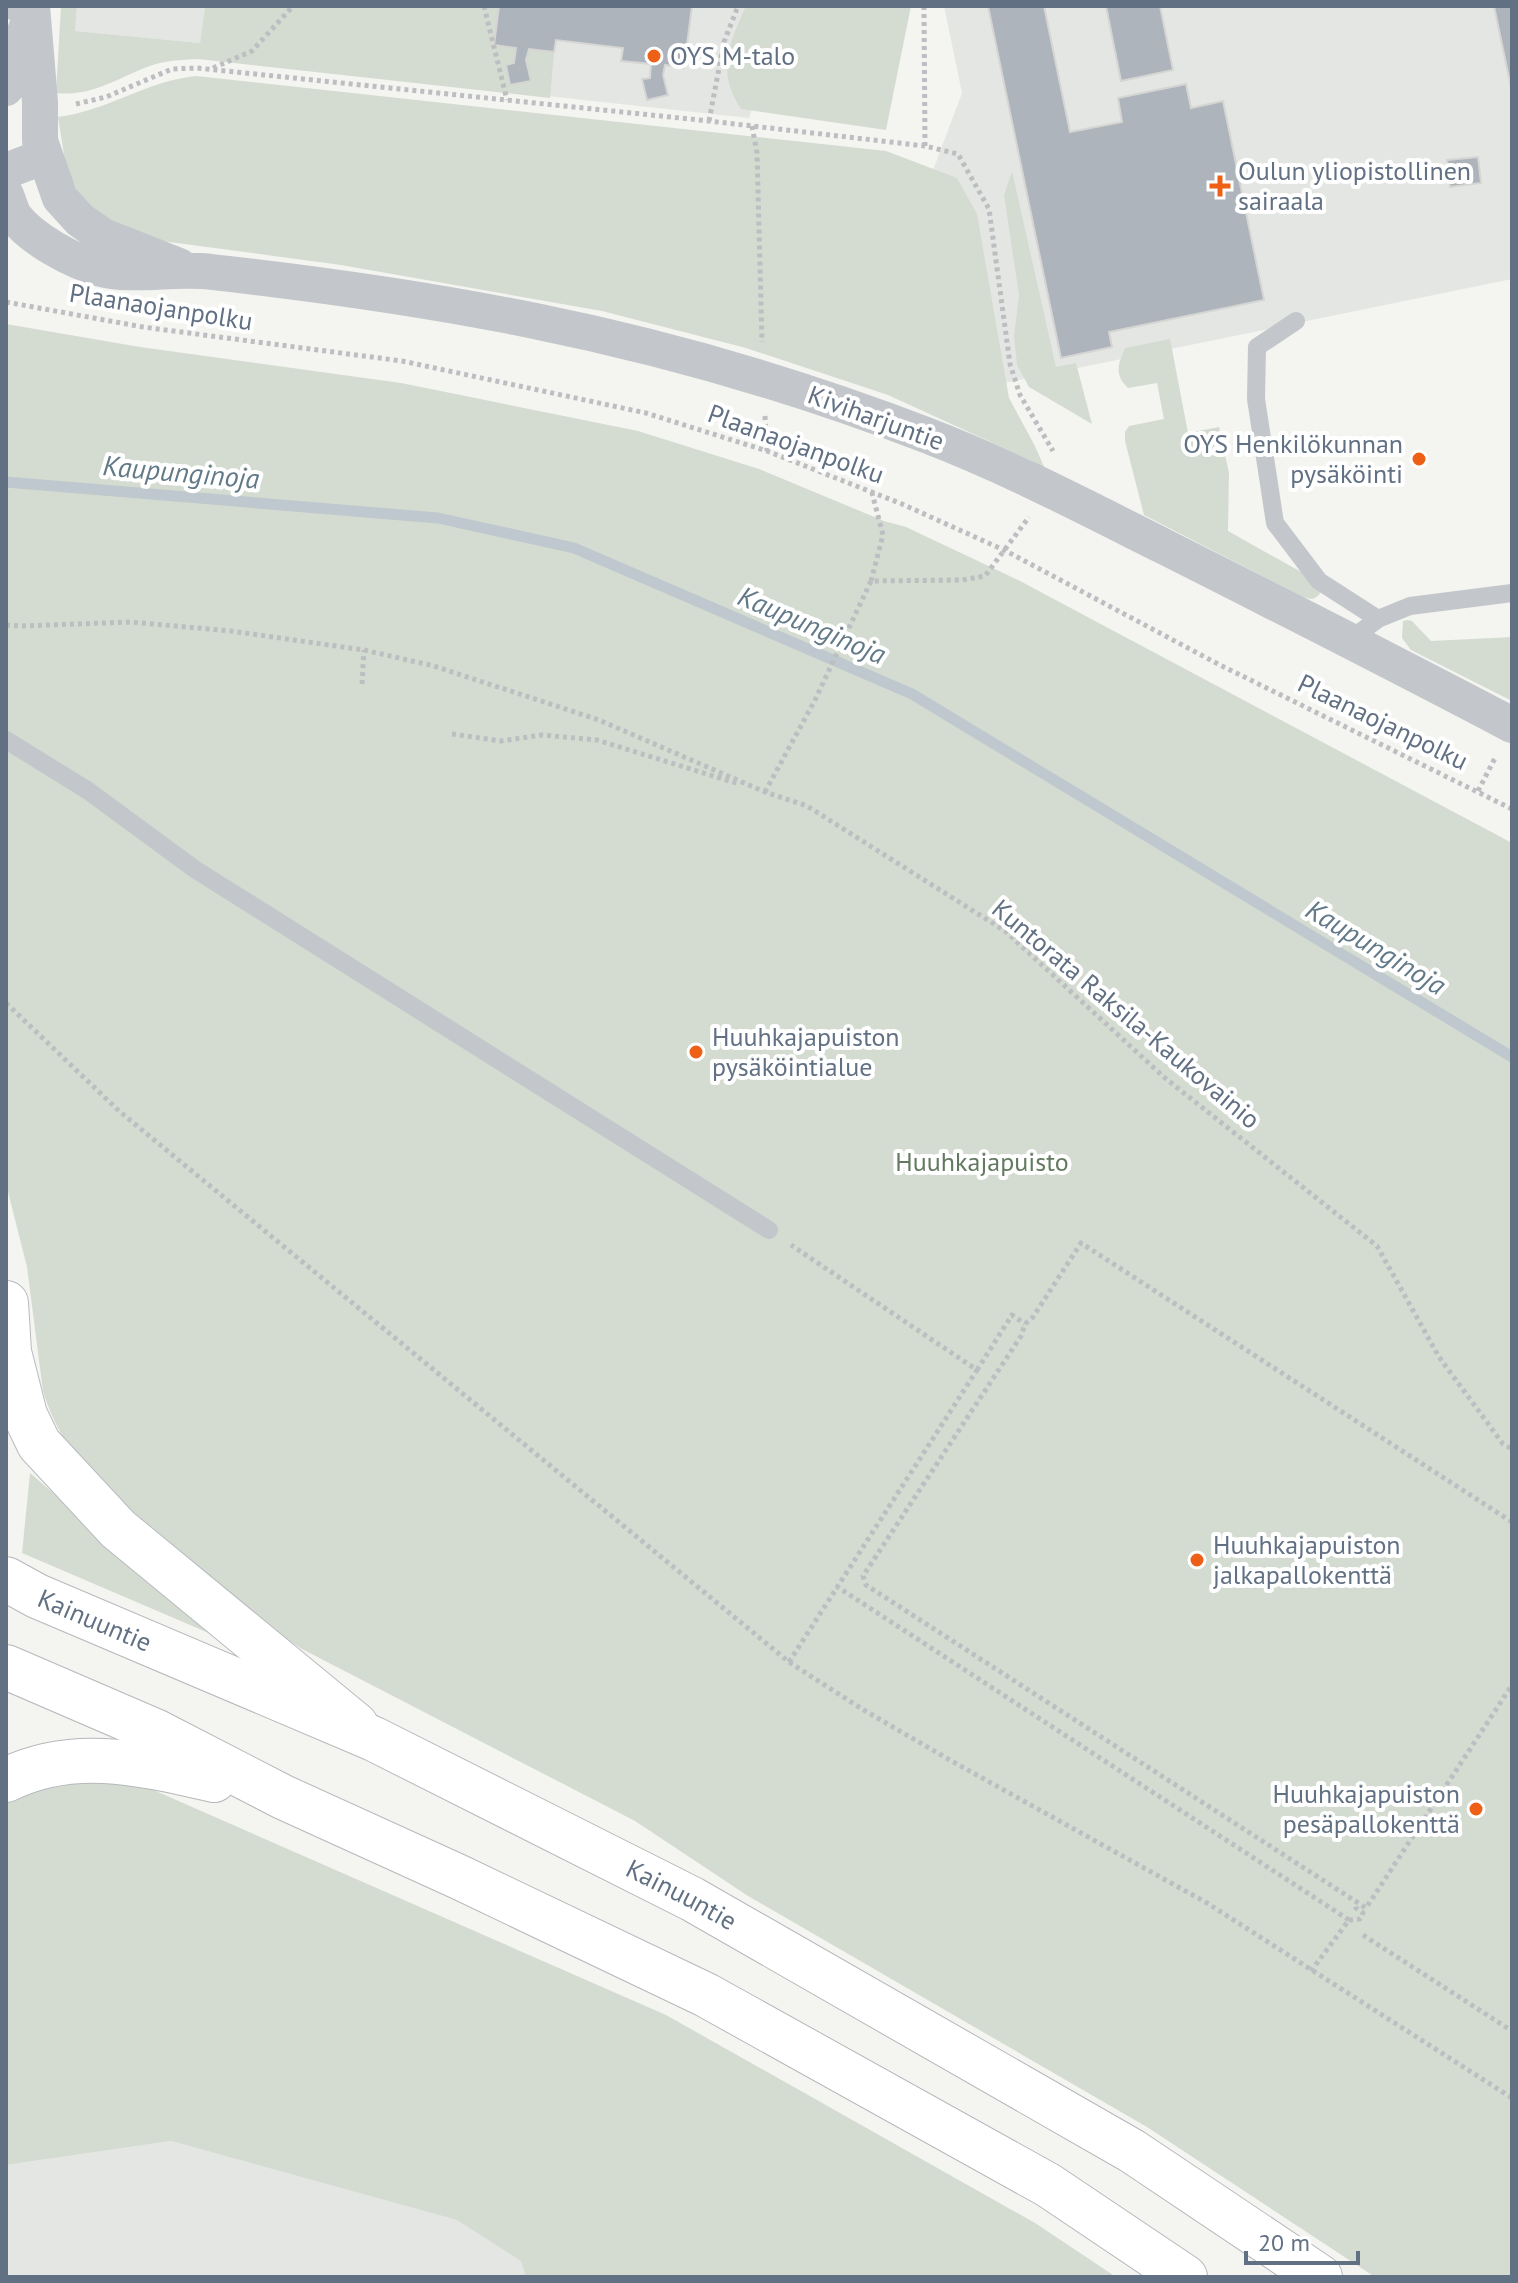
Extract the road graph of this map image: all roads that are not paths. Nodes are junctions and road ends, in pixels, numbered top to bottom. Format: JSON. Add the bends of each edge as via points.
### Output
{"nodes":[{"id":1,"x":23,"y":10,"type":"edge"},
{"id":2,"x":6,"y":88,"type":"edge"},
{"id":3,"x":45,"y":156,"type":"junction"},
{"id":4,"x":6,"y":171,"type":"edge"},
{"id":5,"x":60,"y":198,"type":"junction"},
{"id":6,"x":9,"y":209,"type":"edge"},
{"id":7,"x":188,"y":269,"type":"junction"},
{"id":8,"x":1296,"y":321,"type":"dead end"},
{"id":9,"x":1512,"y":593,"type":"edge"},
{"id":10,"x":1364,"y":629,"type":"junction"},
{"id":11,"x":1512,"y":725,"type":"edge"},
{"id":12,"x":6,"y":740,"type":"edge"},
{"id":13,"x":769,"y":1230,"type":"road end"},
{"id":14,"x":6,"y":1303,"type":"edge"},
{"id":15,"x":10,"y":1356,"type":"junction"},
{"id":16,"x":6,"y":1423,"type":"edge"},
{"id":17,"x":6,"y":1579,"type":"edge"},
{"id":18,"x":6,"y":1667,"type":"edge"},
{"id":19,"x":374,"y":1739,"type":"junction"},
{"id":20,"x":6,"y":1780,"type":"edge"},
{"id":21,"x":283,"y":1797,"type":"junction"},
{"id":22,"x":1185,"y":2277,"type":"edge"},
{"id":23,"x":1320,"y":2277,"type":"edge"}],
"edges":[{"from":1,"to":2,"type":"street"},
{"from":1,"to":3,"type":"street"},
{"from":3,"to":4,"type":"street"},
{"from":3,"to":5,"type":"street"},
{"from":5,"to":6,"type":"street"},
{"from":5,"to":7,"type":"street","via":[[103,236]]},
{"from":6,"to":7,"type":"street","via":[[74,260],[133,274]]},
{"from":7,"to":10,"type":"street","name":"Kiviharjuntie","via":[[450,304],[620,338],[763,378],[929,436]]},
{"from":8,"to":10,"type":"lane","via":[[1257,347],[1256,399],[1275,523]]},
{"from":9,"to":10,"type":"lane","via":[[1410,606]]},
{"from":10,"to":11,"type":"street","name":"Kiviharjuntie"},
{"from":12,"to":13,"type":"lane","via":[[87,790],[196,870]]},
{"from":14,"to":15,"type":"main road"},
{"from":15,"to":16,"type":"main road"},
{"from":15,"to":19,"type":"main road","via":[[25,1415],[39,1444],[118,1529]]},
{"from":17,"to":19,"type":"main road","name":"Kainuuntie"},
{"from":18,"to":21,"type":"main road","via":[[157,1732]]},
{"from":19,"to":23,"type":"main road","name":"Kainuuntie","via":[[706,1907],[1132,2151]]},
{"from":20,"to":21,"type":"main road","via":[[55,1762],[95,1759],[142,1763]]},
{"from":21,"to":22,"type":"main road","via":[[706,1995],[1048,2185]]}]}
